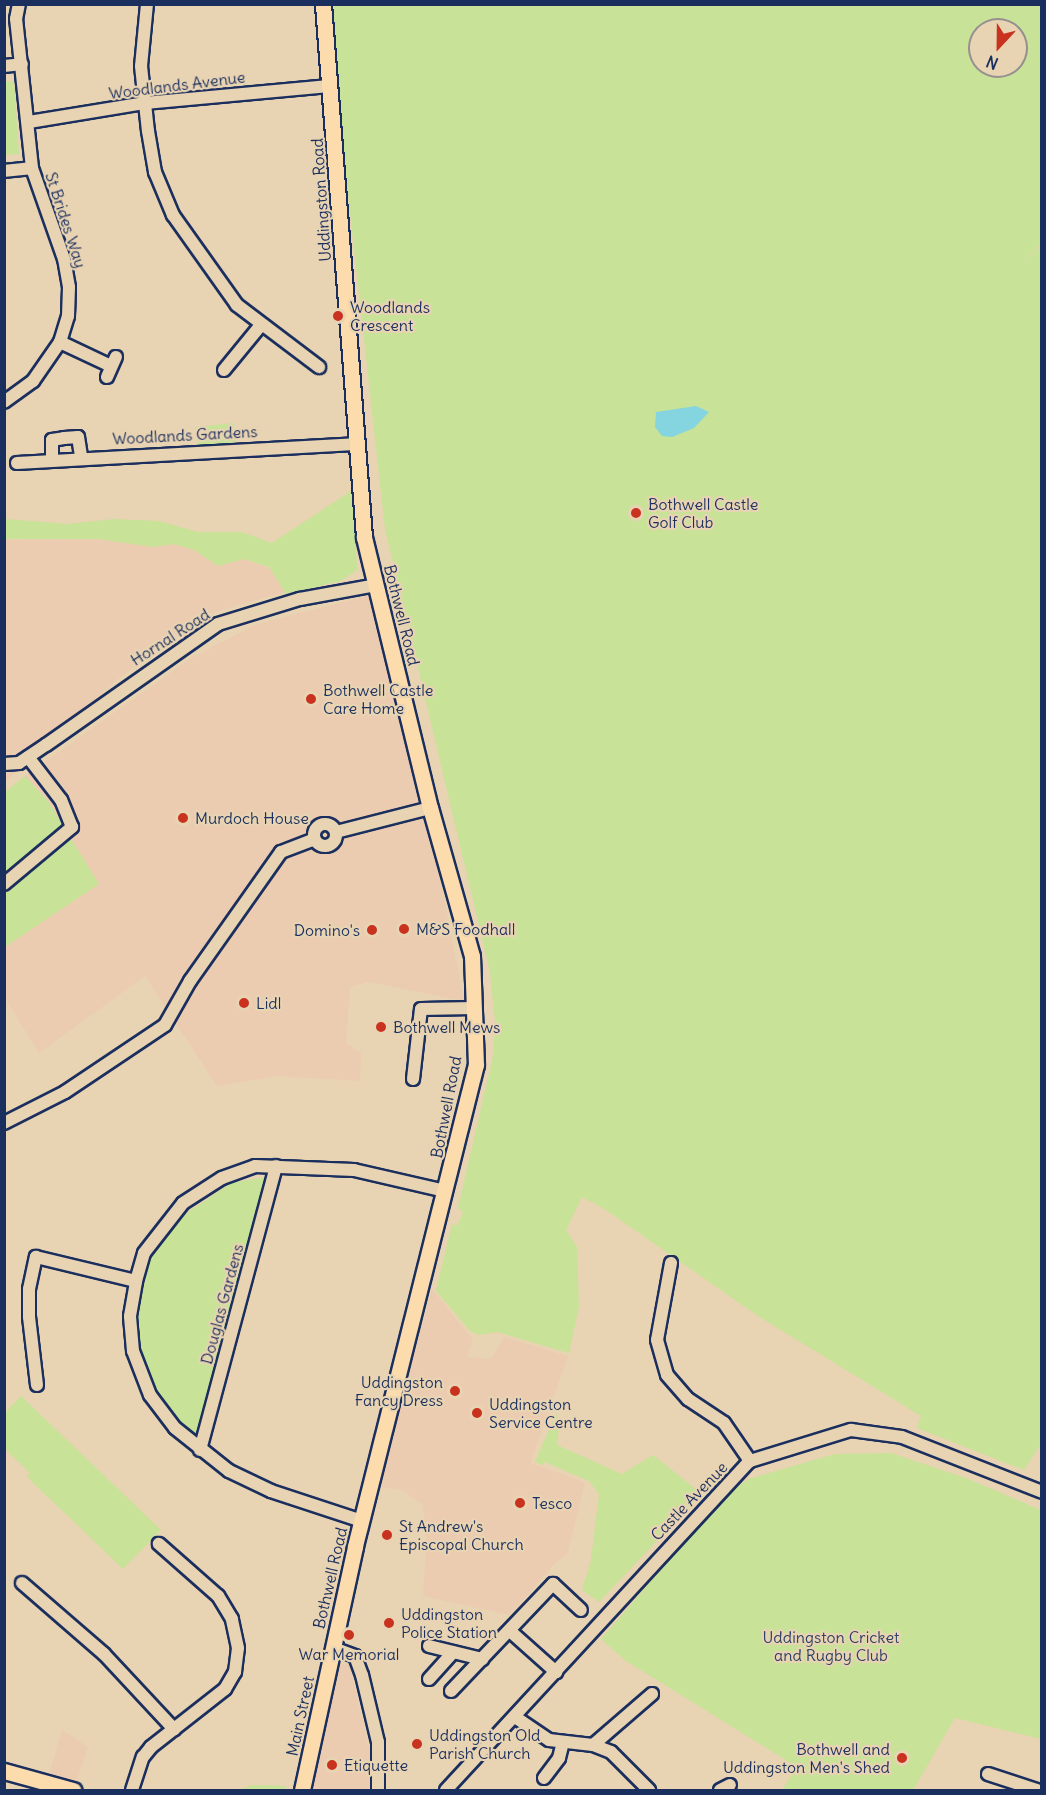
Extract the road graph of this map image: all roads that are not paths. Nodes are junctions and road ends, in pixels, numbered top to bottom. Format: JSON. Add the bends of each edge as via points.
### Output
{"nodes":[{"id":1,"x":19,"y":4,"type":"edge"},
{"id":2,"x":147,"y":4,"type":"edge"},
{"id":3,"x":323,"y":4,"type":"edge"},
{"id":4,"x":22,"y":64,"type":"junction"},
{"id":5,"x":4,"y":66,"type":"edge"},
{"id":6,"x":329,"y":86,"type":"junction"},
{"id":7,"x":145,"y":103,"type":"junction"},
{"id":8,"x":29,"y":122,"type":"junction"},
{"id":9,"x":32,"y":168,"type":"junction"},
{"id":10,"x":4,"y":171,"type":"edge"},
{"id":11,"x":261,"y":325,"type":"junction"},
{"id":12,"x":60,"y":342,"type":"junction"},
{"id":13,"x":111,"y":367,"type":"dead end"},
{"id":14,"x":319,"y":367,"type":"dead end"},
{"id":15,"x":224,"y":370,"type":"dead end"},
{"id":16,"x":350,"y":393,"type":"joint"},
{"id":17,"x":4,"y":402,"type":"edge"},
{"id":18,"x":354,"y":444,"type":"junction"},
{"id":19,"x":81,"y":456,"type":"junction"},
{"id":20,"x":52,"y":459,"type":"junction"},
{"id":21,"x":17,"y":463,"type":"dead end"},
{"id":22,"x":376,"y":585,"type":"junction"},
{"id":23,"x":28,"y":757,"type":"junction"},
{"id":24,"x":4,"y":764,"type":"edge"},
{"id":25,"x":430,"y":808,"type":"junction"},
{"id":26,"x":4,"y":885,"type":"edge"},
{"id":27,"x":474,"y":1008,"type":"junction"},
{"id":28,"x":413,"y":1079,"type":"dead end"},
{"id":29,"x":4,"y":1123,"type":"edge"},
{"id":30,"x":276,"y":1166,"type":"junction"},
{"id":31,"x":446,"y":1191,"type":"junction"},
{"id":32,"x":671,"y":1263,"type":"dead end"},
{"id":33,"x":136,"y":1281,"type":"junction"},
{"id":34,"x":37,"y":1385,"type":"dead end"},
{"id":35,"x":200,"y":1450,"type":"junction"},
{"id":36,"x":750,"y":1461,"type":"junction"},
{"id":37,"x":1041,"y":1491,"type":"edge"},
{"id":38,"x":362,"y":1521,"type":"junction"},
{"id":39,"x":159,"y":1544,"type":"dead end"},
{"id":40,"x":22,"y":1583,"type":"dead end"},
{"id":41,"x":581,"y":1610,"type":"dead end"},
{"id":42,"x":510,"y":1631,"type":"junction"},
{"id":43,"x":429,"y":1646,"type":"dead end"},
{"id":44,"x":333,"y":1648,"type":"junction"},
{"id":45,"x":453,"y":1652,"type":"junction"},
{"id":46,"x":482,"y":1659,"type":"junction"},
{"id":47,"x":556,"y":1672,"type":"junction"},
{"id":48,"x":429,"y":1679,"type":"dead end"},
{"id":49,"x":452,"y":1691,"type":"dead end"},
{"id":50,"x":652,"y":1694,"type":"dead end"},
{"id":51,"x":514,"y":1717,"type":"junction"},
{"id":52,"x":174,"y":1729,"type":"junction"},
{"id":53,"x":563,"y":1742,"type":"junction"},
{"id":54,"x":593,"y":1745,"type":"junction"},
{"id":55,"x":4,"y":1771,"type":"edge"},
{"id":56,"x":988,"y":1774,"type":"dead end"},
{"id":57,"x":544,"y":1778,"type":"dead end"},
{"id":58,"x":45,"y":1786,"type":"edge"},
{"id":59,"x":73,"y":1791,"type":"edge"},
{"id":60,"x":132,"y":1791,"type":"edge"},
{"id":61,"x":302,"y":1791,"type":"edge"},
{"id":62,"x":378,"y":1791,"type":"edge"},
{"id":63,"x":446,"y":1791,"type":"edge"},
{"id":64,"x":649,"y":1791,"type":"edge"},
{"id":65,"x":1037,"y":1791,"type":"edge"}],
"edges":[{"from":1,"to":4,"type":"street","via":[[16,19]]},
{"from":2,"to":7,"type":"street","via":[[141,66]]},
{"from":3,"to":6,"type":"main road","name":"Uddingston Road"},
{"from":4,"to":5,"type":"street"},
{"from":4,"to":8,"type":"street"},
{"from":6,"to":7,"type":"street","name":"Woodlands Avenue"},
{"from":6,"to":16,"type":"main road","name":"Uddingston Road"},
{"from":7,"to":8,"type":"street","name":"Woodlands Avenue"},
{"from":7,"to":11,"type":"street","via":[[155,172],[173,214],[223,290]]},
{"from":8,"to":9,"type":"street","name":"St Brides Way"},
{"from":9,"to":10,"type":"street"},
{"from":9,"to":12,"type":"street","name":"St Brides Way","via":[[64,259],[69,287],[68,316]]},
{"from":11,"to":14,"type":"street"},
{"from":11,"to":15,"type":"street"},
{"from":12,"to":13,"type":"street"},
{"from":12,"to":17,"type":"street","name":"St Brides Way","via":[[33,381]]},
{"from":16,"to":18,"type":"main road","name":"Bothwell Road"},
{"from":18,"to":19,"type":"street","name":"Woodlands Gardens"},
{"from":18,"to":22,"type":"main road","name":"Bothwell Road","via":[[364,537]]},
{"from":19,"to":20,"type":"street","name":"Woodlands Gardens"},
{"from":19,"to":20,"type":"street","via":[[78,437],[64,438],[52,440]]},
{"from":20,"to":21,"type":"street","name":"Woodlands Gardens"},
{"from":22,"to":23,"type":"street","name":"Hornal Road","via":[[277,604],[218,624]]},
{"from":22,"to":25,"type":"main road","name":"Bothwell Road"},
{"from":23,"to":24,"type":"street","name":"Hornal Road","via":[[20,763]]},
{"from":23,"to":26,"type":"street","via":[[61,800],[72,827]]},
{"from":25,"to":27,"type":"main road","name":"Bothwell Road","via":[[472,956]]},
{"from":25,"to":29,"type":"street","via":[[336,832],[336,840],[328,846],[315,839],[281,852],[190,981],[165,1025],[65,1092]]},
{"from":27,"to":28,"type":"street","via":[[421,1010]]},
{"from":27,"to":31,"type":"main road","name":"Bothwell Road","via":[[476,1065]]},
{"from":30,"to":31,"type":"street","via":[[354,1170]]},
{"from":30,"to":33,"type":"street","via":[[255,1166],[222,1178],[183,1203],[144,1253]]},
{"from":30,"to":35,"type":"street","name":"Douglas Gardens"},
{"from":31,"to":38,"type":"main road","name":"Bothwell Road"},
{"from":32,"to":36,"type":"street","via":[[657,1340],[667,1375],[688,1399],[724,1424]]},
{"from":33,"to":34,"type":"street","via":[[36,1257],[29,1289],[29,1317]]},
{"from":33,"to":35,"type":"street","via":[[130,1316],[133,1351],[150,1395],[175,1428]]},
{"from":35,"to":38,"type":"street","via":[[229,1471],[271,1491]]},
{"from":36,"to":37,"type":"street","name":"Castle Avenue","via":[[851,1430],[902,1437]]},
{"from":36,"to":47,"type":"street","name":"Castle Avenue"},
{"from":38,"to":44,"type":"main road","name":"Bothwell Road"},
{"from":39,"to":52,"type":"street","via":[[218,1596],[232,1619],[238,1648],[235,1672],[225,1689]]},
{"from":40,"to":52,"type":"street","via":[[104,1654]]},
{"from":41,"to":42,"type":"street","via":[[553,1584]]},
{"from":42,"to":46,"type":"street"},
{"from":42,"to":47,"type":"street"},
{"from":43,"to":45,"type":"street"},
{"from":44,"to":61,"type":"main road","name":"Main Street"},
{"from":44,"to":62,"type":"street","via":[[355,1656],[362,1675],[378,1742]]},
{"from":45,"to":46,"type":"street"},
{"from":45,"to":48,"type":"street"},
{"from":46,"to":49,"type":"street"},
{"from":47,"to":51,"type":"street","name":"Castle Avenue"},
{"from":50,"to":54,"type":"street"},
{"from":51,"to":53,"type":"street","via":[[542,1737]]},
{"from":51,"to":63,"type":"street","name":"Castle Avenue"},
{"from":52,"to":60,"type":"street","via":[[144,1757]]},
{"from":53,"to":54,"type":"street"},
{"from":53,"to":57,"type":"street","via":[[559,1758]]},
{"from":54,"to":64,"type":"street","via":[[611,1752]]},
{"from":55,"to":58,"type":"main road"},
{"from":56,"to":65,"type":"street"},
{"from":58,"to":59,"type":"main road"}]}
